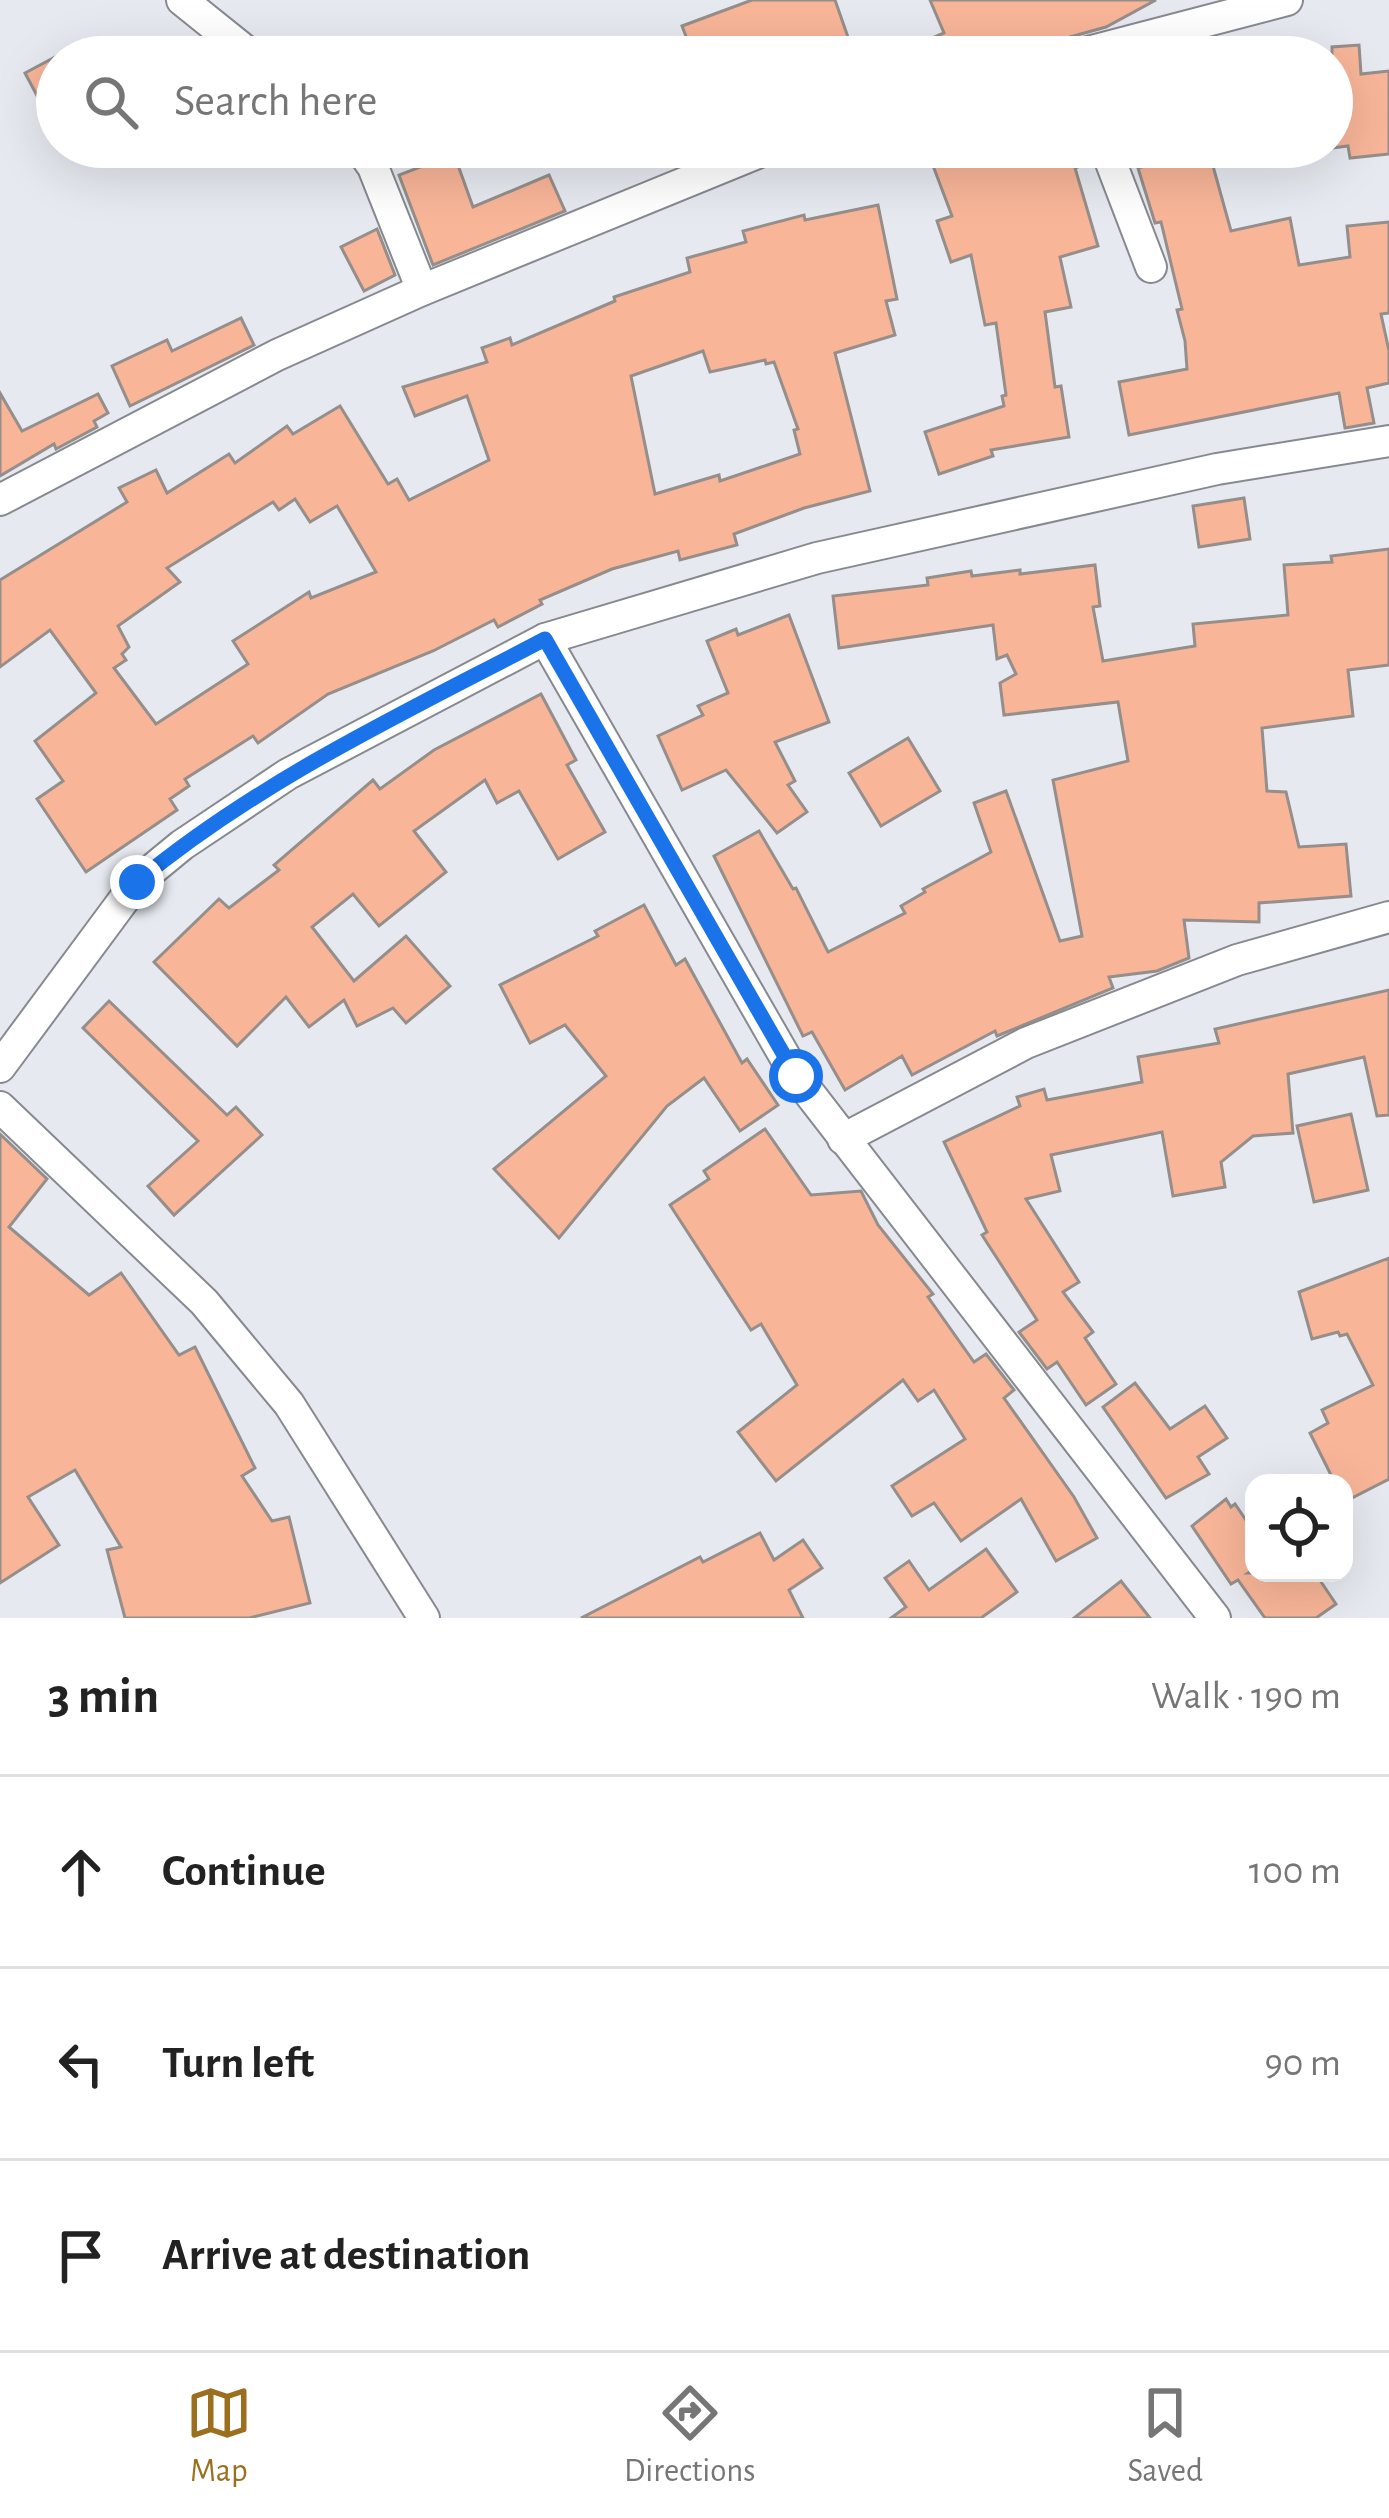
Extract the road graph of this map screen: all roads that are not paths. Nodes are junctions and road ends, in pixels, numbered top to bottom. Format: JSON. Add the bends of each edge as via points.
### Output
{"nodes":[{"id":1,"x":182,"y":0,"type":"edge"},
{"id":2,"x":1287,"y":0,"type":"edge"},
{"id":3,"x":227,"y":36,"type":"edge"},
{"id":4,"x":1150,"y":36,"type":"edge"},
{"id":5,"x":373,"y":168,"type":"edge"},
{"id":6,"x":721,"y":168,"type":"edge"},
{"id":7,"x":1113,"y":168,"type":"edge"},
{"id":8,"x":1151,"y":267,"type":"dead end"},
{"id":9,"x":422,"y":290,"type":"junction"},
{"id":10,"x":1389,"y":441,"type":"edge"},
{"id":11,"x":0,"y":500,"type":"edge"},
{"id":12,"x":545,"y":639,"type":"junction"},
{"id":13,"x":1389,"y":917,"type":"edge"},
{"id":14,"x":0,"y":1067,"type":"edge"},
{"id":15,"x":0,"y":1107,"type":"edge"},
{"id":16,"x":843,"y":1139,"type":"junction"},
{"id":17,"x":424,"y":1618,"type":"edge"},
{"id":18,"x":1215,"y":1618,"type":"edge"}],
"edges":[{"from":1,"to":3,"type":"street"},
{"from":2,"to":4,"type":"street"},
{"from":5,"to":9,"type":"street"},
{"from":6,"to":9,"type":"street"},
{"from":7,"to":8,"type":"street"},
{"from":9,"to":11,"type":"street"},
{"from":10,"to":12,"type":"street","via":[[1216,469],[817,558]]},
{"from":12,"to":14,"type":"street","via":[[288,774],[182,845],[137,882]]},
{"from":12,"to":16,"type":"street","via":[[796,1076]]},
{"from":13,"to":16,"type":"street","via":[[1238,960],[1026,1043]]},
{"from":15,"to":17,"type":"street","via":[[204,1302],[290,1404]]},
{"from":16,"to":18,"type":"street"}]}
